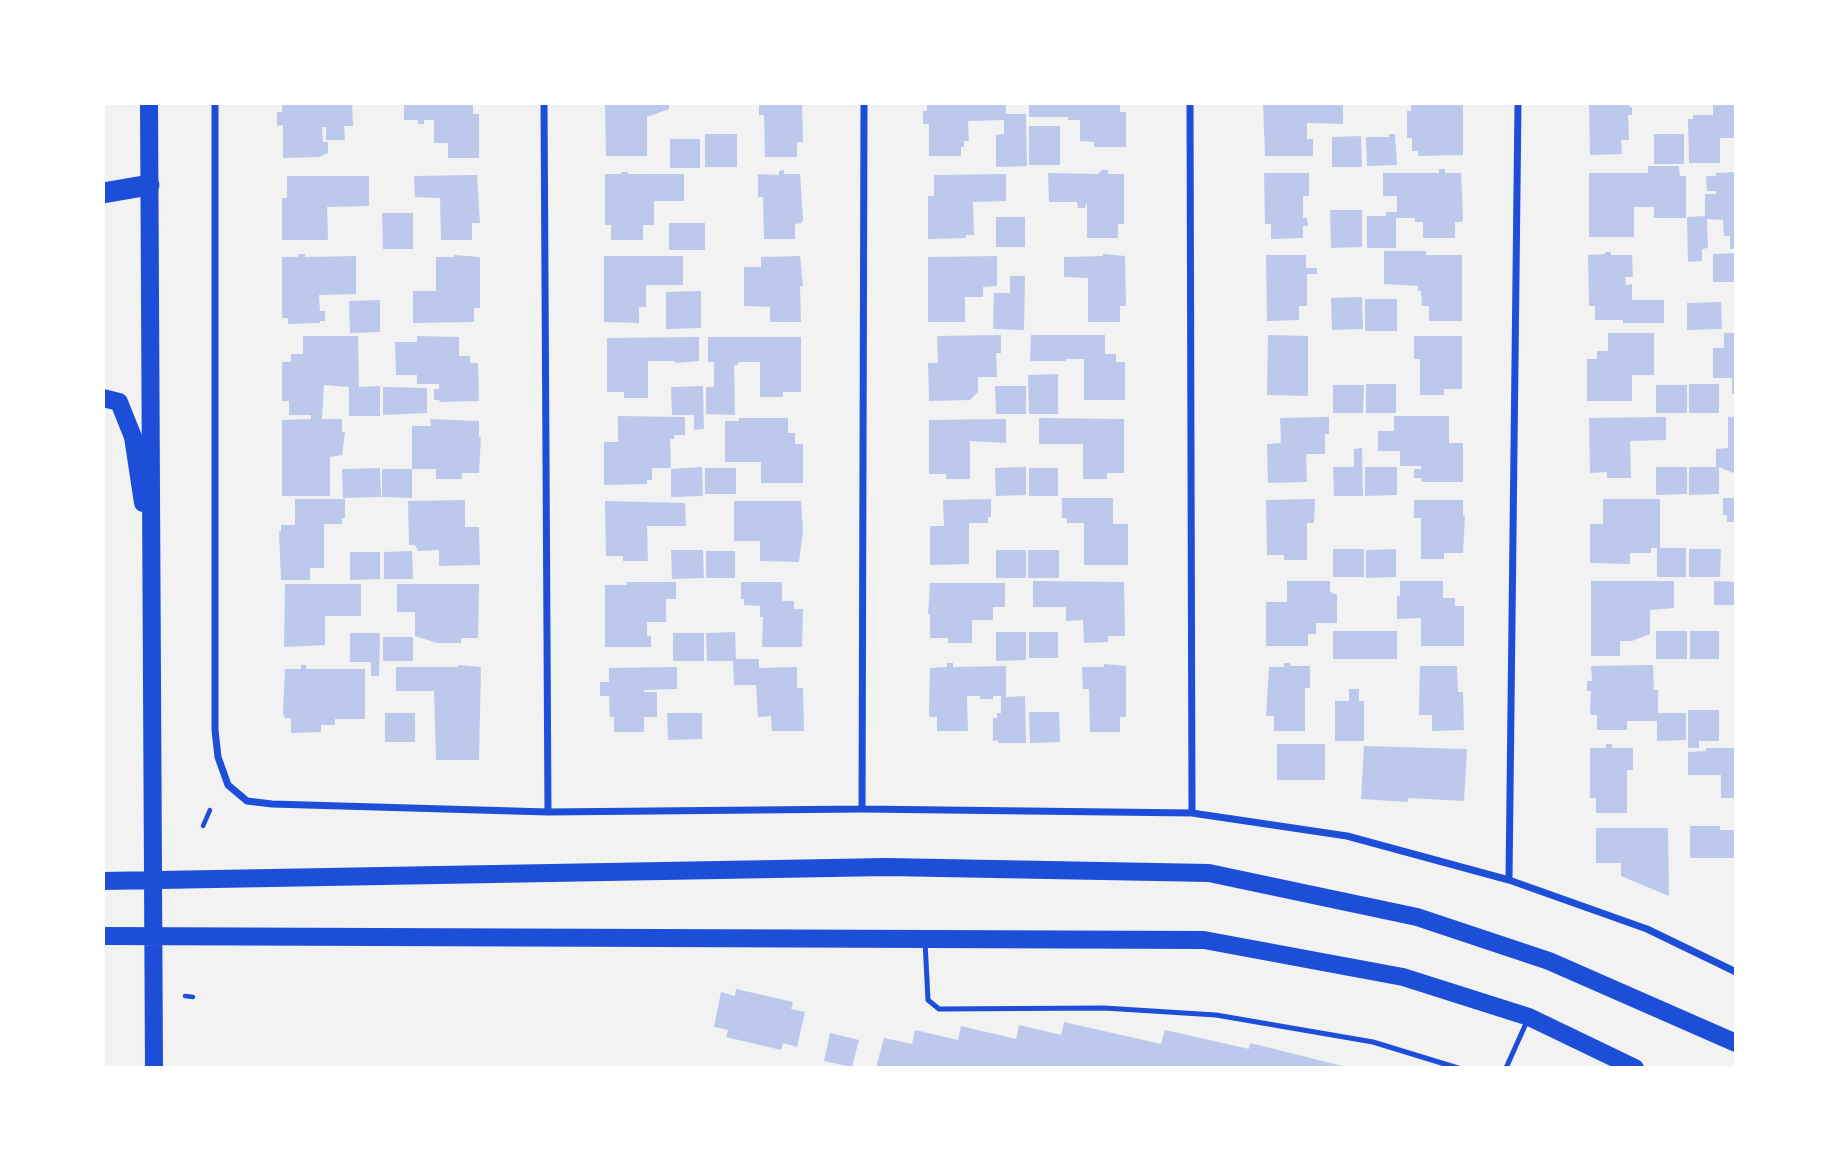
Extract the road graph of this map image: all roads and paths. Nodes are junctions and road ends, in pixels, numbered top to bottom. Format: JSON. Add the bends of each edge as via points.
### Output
{"nodes":[{"id":1,"x":149,"y":103,"type":"edge"},
{"id":2,"x":215,"y":103,"type":"edge"},
{"id":3,"x":544,"y":103,"type":"edge"},
{"id":4,"x":864,"y":103,"type":"edge"},
{"id":5,"x":1190,"y":103,"type":"edge"},
{"id":6,"x":1518,"y":103,"type":"edge"},
{"id":7,"x":149,"y":185,"type":"junction"},
{"id":8,"x":103,"y":193,"type":"edge"},
{"id":9,"x":103,"y":398,"type":"edge"},
{"id":10,"x":152,"y":555,"type":"junction"},
{"id":11,"x":862,"y":809,"type":"junction"},
{"id":12,"x":210,"y":810,"type":"dead end"},
{"id":13,"x":548,"y":812,"type":"junction"},
{"id":14,"x":1192,"y":813,"type":"junction"},
{"id":15,"x":203,"y":826,"type":"dead end"},
{"id":16,"x":1509,"y":880,"type":"junction"},
{"id":17,"x":103,"y":881,"type":"edge"},
{"id":18,"x":153,"y":881,"type":"junction"},
{"id":19,"x":103,"y":936,"type":"edge"},
{"id":20,"x":153,"y":936,"type":"junction"},
{"id":21,"x":925,"y":938,"type":"junction"},
{"id":22,"x":1736,"y":972,"type":"edge"},
{"id":23,"x":185,"y":996,"type":"dead end"},
{"id":24,"x":194,"y":997,"type":"dead end"},
{"id":25,"x":1529,"y":1017,"type":"junction"},
{"id":26,"x":1736,"y":1043,"type":"edge"},
{"id":27,"x":154,"y":1068,"type":"edge"},
{"id":28,"x":1458,"y":1068,"type":"edge"},
{"id":29,"x":1506,"y":1068,"type":"edge"},
{"id":30,"x":1635,"y":1068,"type":"edge"}],
"edges":[{"from":1,"to":7,"type":"main road"},
{"from":2,"to":13,"type":"street","via":[[215,730],[228,785],[247,801],[271,804]]},
{"from":3,"to":13,"type":"street"},
{"from":4,"to":11,"type":"street"},
{"from":5,"to":14,"type":"street"},
{"from":6,"to":16,"type":"street"},
{"from":7,"to":8,"type":"highway"},
{"from":7,"to":10,"type":"main road"},
{"from":9,"to":10,"type":"main road","via":[[119,402],[133,437]]},
{"from":10,"to":18,"type":"main road"},
{"from":11,"to":13,"type":"street"},
{"from":11,"to":14,"type":"street"},
{"from":12,"to":15,"type":"path"},
{"from":14,"to":16,"type":"street","via":[[1347,835]]},
{"from":16,"to":22,"type":"street","via":[[1647,929]]},
{"from":17,"to":18,"type":"main road"},
{"from":18,"to":20,"type":"main road"},
{"from":18,"to":26,"type":"main road","via":[[887,867],[1209,873],[1417,917],[1549,961]]},
{"from":19,"to":20,"type":"main road"},
{"from":20,"to":21,"type":"main road"},
{"from":20,"to":27,"type":"main road"},
{"from":21,"to":25,"type":"main road","via":[[1204,940],[1403,977]]},
{"from":21,"to":28,"type":"lane","via":[[928,1000],[939,1009],[1104,1008],[1216,1015],[1373,1042]]},
{"from":23,"to":24,"type":"path"},
{"from":25,"to":29,"type":"lane"},
{"from":25,"to":30,"type":"main road"}]}
